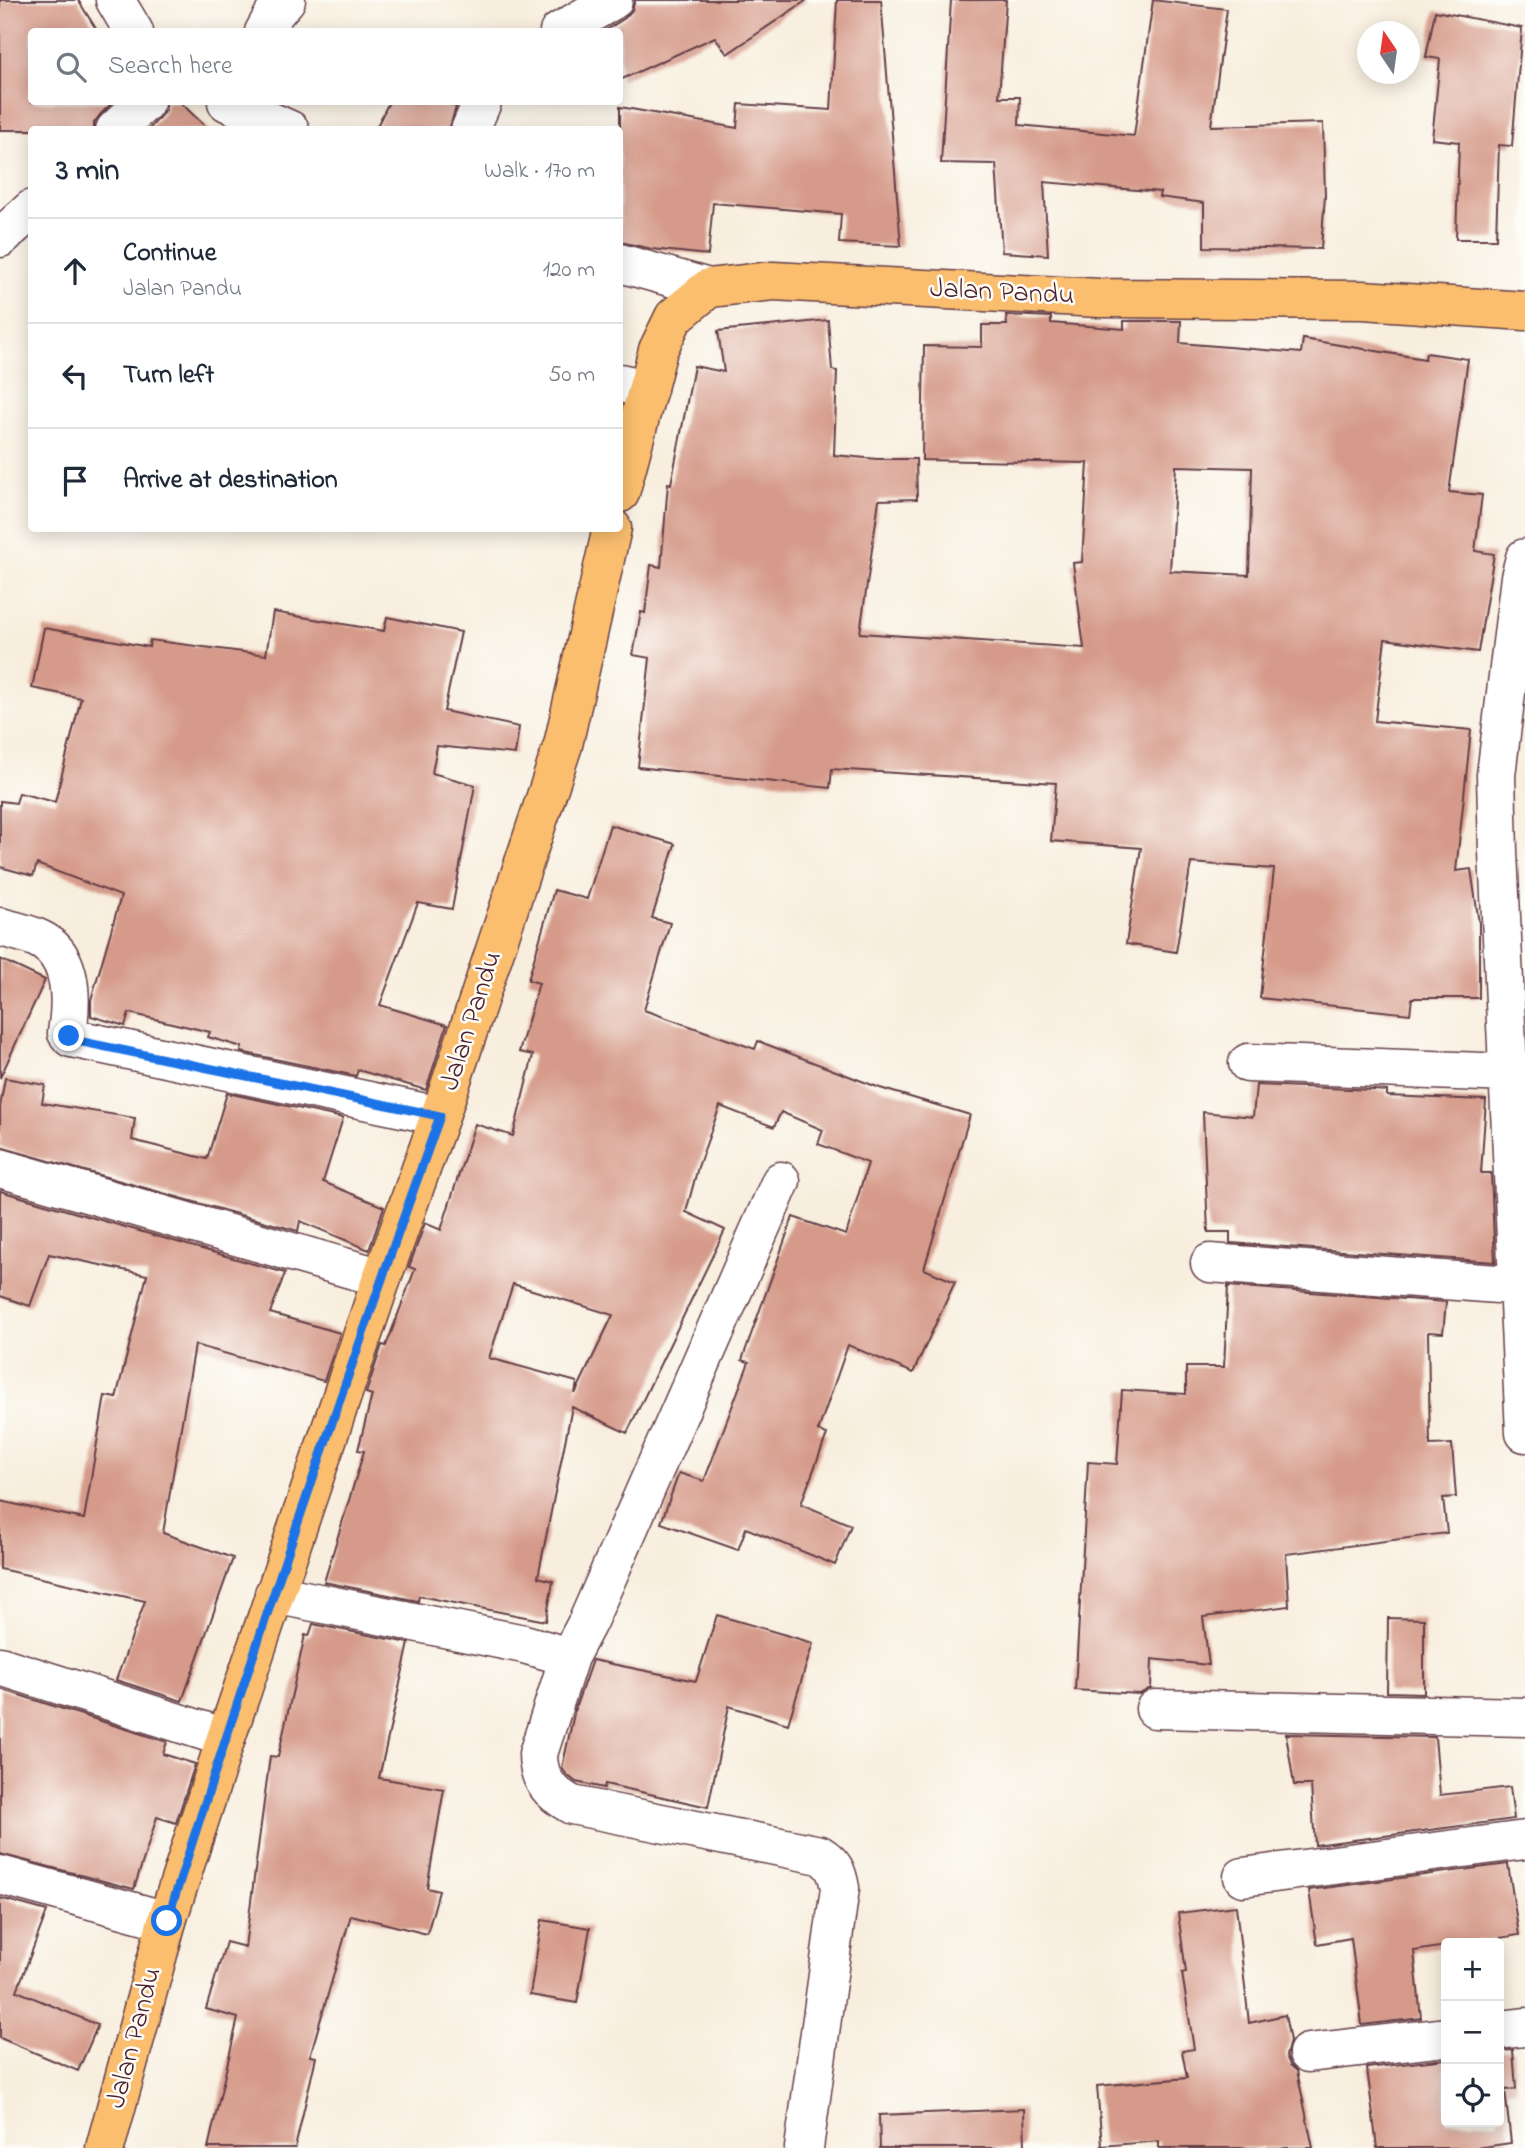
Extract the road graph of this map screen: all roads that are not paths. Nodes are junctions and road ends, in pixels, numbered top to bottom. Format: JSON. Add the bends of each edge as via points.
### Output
{"nodes":[{"id":1,"x":286,"y":0,"type":"edge"},
{"id":2,"x":613,"y":0,"type":"edge"},
{"id":3,"x":266,"y":28,"type":"edge"},
{"id":4,"x":566,"y":28,"type":"edge"},
{"id":5,"x":142,"y":105,"type":"edge"},
{"id":6,"x":234,"y":105,"type":"edge"},
{"id":7,"x":481,"y":105,"type":"edge"},
{"id":8,"x":120,"y":126,"type":"edge"},
{"id":9,"x":281,"y":126,"type":"edge"},
{"id":10,"x":472,"y":126,"type":"edge"},
{"id":11,"x":28,"y":213,"type":"edge"},
{"id":12,"x":0,"y":238,"type":"edge"},
{"id":13,"x":623,"y":264,"type":"edge"},
{"id":14,"x":709,"y":288,"type":"junction"},
{"id":15,"x":1525,"y":311,"type":"edge"},
{"id":16,"x":634,"y":386,"type":"edge"},
{"id":17,"x":623,"y":466,"type":"edge"},
{"id":18,"x":611,"y":532,"type":"edge"},
{"id":19,"x":1525,"y":558,"type":"edge"},
{"id":20,"x":0,"y":927,"type":"edge"},
{"id":21,"x":1248,"y":1063,"type":"dead end"},
{"id":22,"x":1509,"y":1073,"type":"junction"},
{"id":23,"x":440,"y":1116,"type":"junction"},
{"id":24,"x":1518,"y":1119,"type":"edge"},
{"id":25,"x":0,"y":1168,"type":"edge"},
{"id":26,"x":781,"y":1181,"type":"dead end"},
{"id":27,"x":1210,"y":1263,"type":"dead end"},
{"id":28,"x":382,"y":1278,"type":"junction"},
{"id":29,"x":1522,"y":1285,"type":"edge"},
{"id":30,"x":1525,"y":1433,"type":"edge"},
{"id":31,"x":274,"y":1594,"type":"junction"},
{"id":32,"x":569,"y":1657,"type":"junction"},
{"id":33,"x":0,"y":1666,"type":"edge"},
{"id":34,"x":1155,"y":1709,"type":"dead end"},
{"id":35,"x":1525,"y":1717,"type":"edge"},
{"id":36,"x":226,"y":1738,"type":"junction"},
{"id":37,"x":1525,"y":1840,"type":"edge"},
{"id":38,"x":0,"y":1875,"type":"edge"},
{"id":39,"x":1243,"y":1877,"type":"dead end"},
{"id":40,"x":167,"y":1921,"type":"junction"},
{"id":41,"x":1525,"y":2027,"type":"edge"},
{"id":42,"x":1504,"y":2029,"type":"edge"},
{"id":43,"x":1441,"y":2038,"type":"edge"},
{"id":44,"x":1308,"y":2053,"type":"dead end"},
{"id":45,"x":105,"y":2148,"type":"edge"},
{"id":46,"x":804,"y":2148,"type":"edge"}],
"edges":[{"from":1,"to":3,"type":"street"},
{"from":2,"to":4,"type":"street"},
{"from":5,"to":8,"type":"street"},
{"from":6,"to":9,"type":"street"},
{"from":7,"to":10,"type":"street"},
{"from":11,"to":12,"type":"street"},
{"from":13,"to":14,"type":"street"},
{"from":14,"to":15,"type":"main road","name":"Jalan Pandu","via":[[773,281],[1100,298],[1363,300]]},
{"from":14,"to":16,"type":"main road","via":[[674,317]]},
{"from":16,"to":17,"type":"main road"},
{"from":18,"to":23,"type":"main road","name":"Jalan Pandu","via":[[564,745]]},
{"from":19,"to":22,"type":"street","via":[[1496,775]]},
{"from":20,"to":23,"type":"street","via":[[40,939],[59,956],[68,981],[67,1032],[71,1038]]},
{"from":21,"to":22,"type":"street"},
{"from":22,"to":24,"type":"street"},
{"from":23,"to":28,"type":"main road","name":"Jalan Pandu"},
{"from":24,"to":29,"type":"street"},
{"from":25,"to":28,"type":"street"},
{"from":26,"to":32,"type":"street"},
{"from":27,"to":29,"type":"street"},
{"from":28,"to":31,"type":"main road","name":"Jalan Pandu"},
{"from":29,"to":30,"type":"street"},
{"from":31,"to":32,"type":"street"},
{"from":31,"to":36,"type":"main road","name":"Jalan Pandu"},
{"from":32,"to":46,"type":"street","via":[[538,1754],[538,1769],[555,1795],[572,1805],[820,1855],[837,1872],[840,1888]]},
{"from":33,"to":36,"type":"street"},
{"from":34,"to":35,"type":"street"},
{"from":36,"to":40,"type":"main road","name":"Jalan Pandu"},
{"from":37,"to":39,"type":"street"},
{"from":38,"to":40,"type":"street"},
{"from":40,"to":45,"type":"main road","name":"Jalan Pandu"},
{"from":41,"to":42,"type":"street"},
{"from":43,"to":44,"type":"street"}]}
